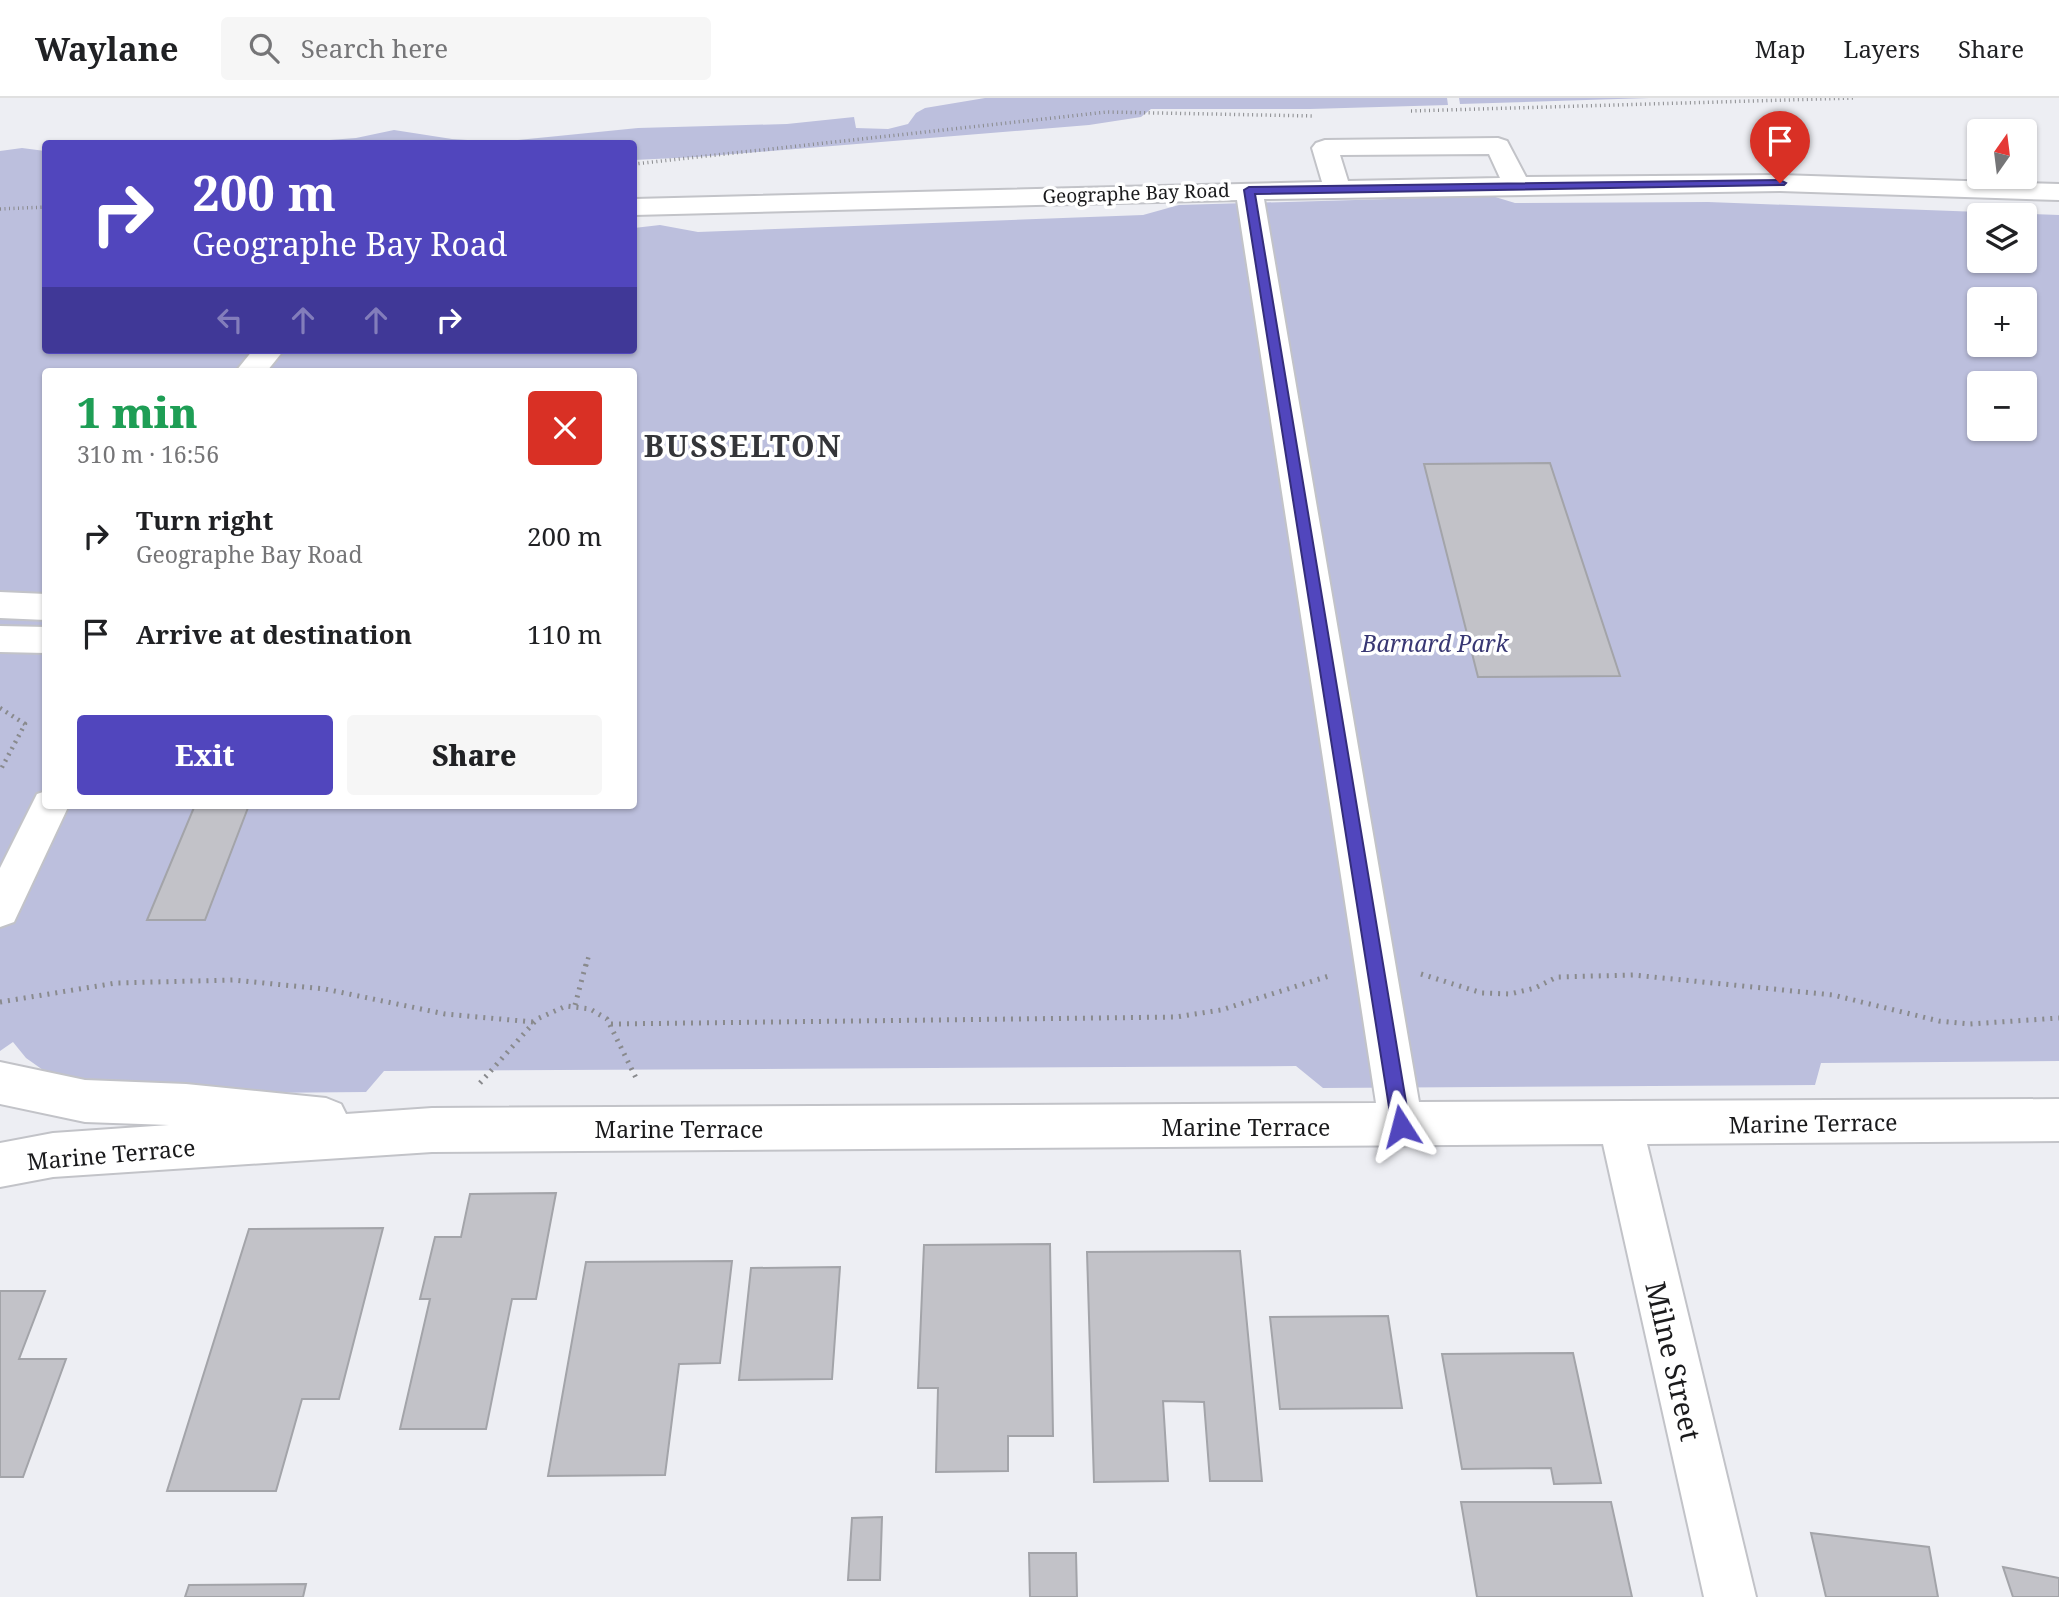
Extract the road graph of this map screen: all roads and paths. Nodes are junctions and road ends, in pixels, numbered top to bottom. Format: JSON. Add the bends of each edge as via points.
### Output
{"nodes":[{"id":1,"x":1854,"y":98,"type":"edge"},
{"id":2,"x":1410,"y":111,"type":"dead end"},
{"id":3,"x":1320,"y":116,"type":"dead end"},
{"id":4,"x":637,"y":164,"type":"edge"},
{"id":5,"x":1517,"y":185,"type":"junction"},
{"id":6,"x":1337,"y":188,"type":"junction"},
{"id":7,"x":1249,"y":190,"type":"junction"},
{"id":8,"x":2059,"y":192,"type":"edge"},
{"id":9,"x":42,"y":207,"type":"edge"},
{"id":10,"x":637,"y":207,"type":"edge"},
{"id":11,"x":0,"y":209,"type":"edge"},
{"id":12,"x":266,"y":354,"type":"edge"},
{"id":13,"x":254,"y":368,"type":"edge"},
{"id":14,"x":0,"y":605,"type":"edge"},
{"id":15,"x":42,"y":607,"type":"edge"},
{"id":16,"x":0,"y":639,"type":"edge"},
{"id":17,"x":42,"y":640,"type":"edge"},
{"id":18,"x":0,"y":708,"type":"edge"},
{"id":19,"x":0,"y":771,"type":"edge"},
{"id":20,"x":48,"y":809,"type":"edge"},
{"id":21,"x":0,"y":909,"type":"edge"},
{"id":22,"x":589,"y":955,"type":"dead end"},
{"id":23,"x":0,"y":1002,"type":"edge"},
{"id":24,"x":575,"y":1005,"type":"junction"},
{"id":25,"x":533,"y":1022,"type":"junction"},
{"id":26,"x":0,"y":1083,"type":"edge"},
{"id":27,"x":2059,"y":1120,"type":"edge"},
{"id":28,"x":1623,"y":1125,"type":"junction"},
{"id":29,"x":1401,"y":1126,"type":"junction"},
{"id":30,"x":659,"y":1129,"type":"junction"},
{"id":31,"x":432,"y":1130,"type":"junction"},
{"id":32,"x":0,"y":1165,"type":"edge"},
{"id":33,"x":1730,"y":1597,"type":"edge"}],
"edges":[{"from":1,"to":2,"type":"path"},
{"from":3,"to":4,"type":"path","via":[[1107,112]]},
{"from":5,"to":6,"type":"street","name":"Geographe Bay Road"},
{"from":5,"to":6,"type":"street","via":[[1498,146],[1325,148]]},
{"from":5,"to":8,"type":"street","name":"Geographe Bay Road","via":[[1780,183]]},
{"from":6,"to":7,"type":"street","name":"Geographe Bay Road"},
{"from":7,"to":10,"type":"street","name":"Geographe Bay Road"},
{"from":7,"to":29,"type":"street"},
{"from":9,"to":11,"type":"path"},
{"from":12,"to":13,"type":"street"},
{"from":14,"to":15,"type":"street"},
{"from":16,"to":17,"type":"street"},
{"from":18,"to":19,"type":"path","via":[[25,724]]},
{"from":20,"to":21,"type":"street"},
{"from":22,"to":24,"type":"path"},
{"from":23,"to":25,"type":"path","via":[[116,981],[215,978],[310,987],[480,1019]]},
{"from":24,"to":25,"type":"path","via":[[552,1010]]},
{"from":24,"to":30,"type":"path","via":[[605,1016],[614,1028]]},
{"from":25,"to":31,"type":"path","via":[[492,1071]]},
{"from":26,"to":31,"type":"street","name":"Marine Terrace","via":[[85,1101],[186,1105]]},
{"from":27,"to":28,"type":"street","name":"Marine Terrace"},
{"from":28,"to":29,"type":"street","name":"Marine Terrace"},
{"from":28,"to":33,"type":"street","name":"Milne Street","via":[[1626,1157]]},
{"from":29,"to":30,"type":"street","name":"Marine Terrace"},
{"from":30,"to":31,"type":"street","name":"Marine Terrace"},
{"from":31,"to":32,"type":"street","name":"Marine Terrace","via":[[52,1155]]}]}
